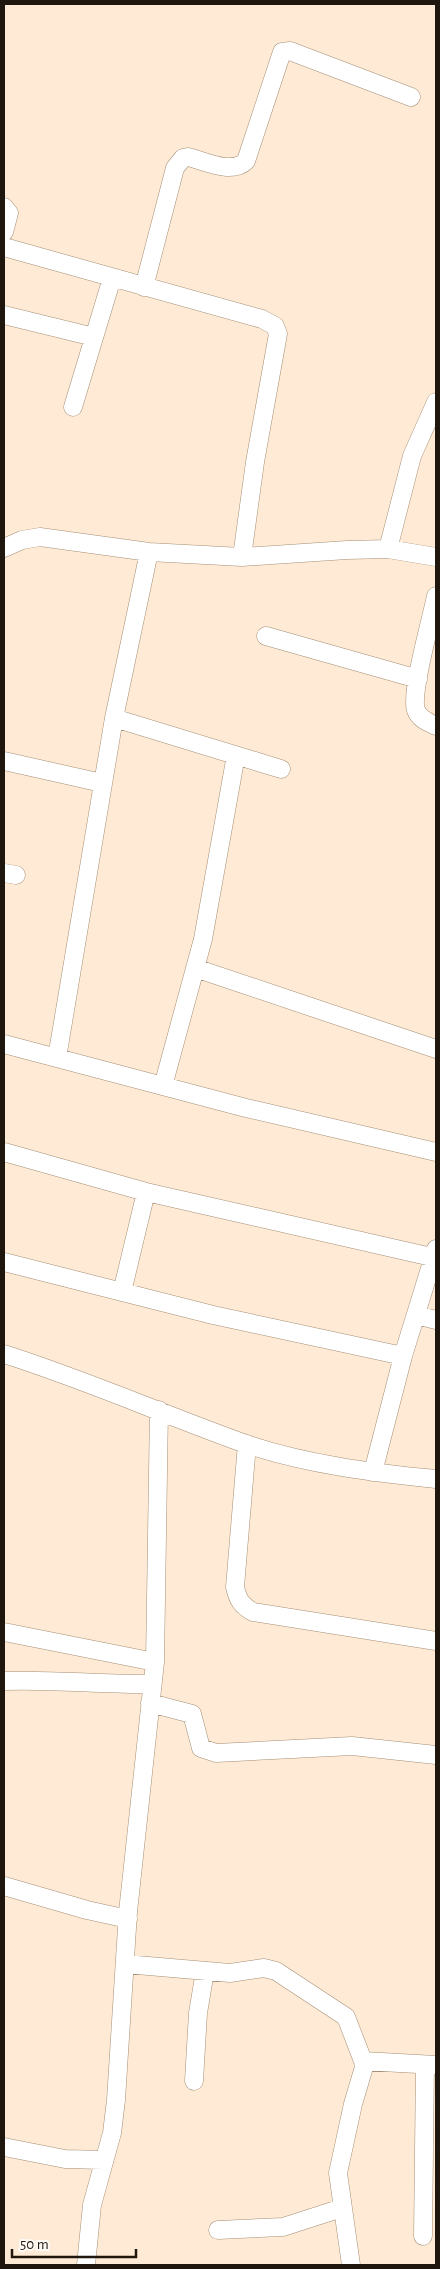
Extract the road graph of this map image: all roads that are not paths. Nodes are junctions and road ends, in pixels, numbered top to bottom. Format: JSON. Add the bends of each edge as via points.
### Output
{"nodes":[{"id":1,"x":412,"y":98,"type":"dead end"},
{"id":2,"x":4,"y":207,"type":"edge"},
{"id":3,"x":4,"y":232,"type":"edge"},
{"id":4,"x":4,"y":247,"type":"edge"},
{"id":5,"x":112,"y":278,"type":"junction"},
{"id":6,"x":144,"y":287,"type":"junction"},
{"id":7,"x":4,"y":315,"type":"edge"},
{"id":8,"x":94,"y":337,"type":"junction"},
{"id":9,"x":436,"y":402,"type":"edge"},
{"id":10,"x":74,"y":407,"type":"dead end"},
{"id":11,"x":4,"y":548,"type":"edge"},
{"id":12,"x":388,"y":549,"type":"junction"},
{"id":13,"x":148,"y":552,"type":"junction"},
{"id":14,"x":242,"y":557,"type":"junction"},
{"id":15,"x":436,"y":557,"type":"edge"},
{"id":16,"x":436,"y":596,"type":"edge"},
{"id":17,"x":266,"y":636,"type":"dead end"},
{"id":18,"x":418,"y":679,"type":"junction"},
{"id":19,"x":114,"y":718,"type":"junction"},
{"id":20,"x":436,"y":726,"type":"edge"},
{"id":21,"x":236,"y":755,"type":"junction"},
{"id":22,"x":4,"y":761,"type":"edge"},
{"id":23,"x":282,"y":769,"type":"dead end"},
{"id":24,"x":102,"y":782,"type":"junction"},
{"id":25,"x":195,"y":968,"type":"junction"},
{"id":26,"x":4,"y":1044,"type":"edge"},
{"id":27,"x":436,"y":1049,"type":"edge"},
{"id":28,"x":57,"y":1058,"type":"junction"},
{"id":29,"x":164,"y":1086,"type":"junction"},
{"id":30,"x":4,"y":1152,"type":"edge"},
{"id":31,"x":436,"y":1152,"type":"edge"},
{"id":32,"x":146,"y":1192,"type":"junction"},
{"id":33,"x":435,"y":1255,"type":"edge"},
{"id":34,"x":4,"y":1262,"type":"edge"},
{"id":35,"x":122,"y":1292,"type":"junction"},
{"id":36,"x":416,"y":1315,"type":"junction"},
{"id":37,"x":436,"y":1320,"type":"edge"},
{"id":38,"x":4,"y":1354,"type":"edge"},
{"id":39,"x":402,"y":1356,"type":"junction"},
{"id":40,"x":159,"y":1410,"type":"junction"},
{"id":41,"x":247,"y":1444,"type":"junction"},
{"id":42,"x":373,"y":1472,"type":"junction"},
{"id":43,"x":436,"y":1479,"type":"edge"},
{"id":44,"x":4,"y":1632,"type":"edge"},
{"id":45,"x":436,"y":1641,"type":"edge"},
{"id":46,"x":155,"y":1662,"type":"junction"},
{"id":47,"x":4,"y":1681,"type":"edge"},
{"id":48,"x":152,"y":1684,"type":"junction"},
{"id":49,"x":150,"y":1703,"type":"junction"},
{"id":50,"x":436,"y":1755,"type":"edge"},
{"id":51,"x":4,"y":1886,"type":"edge"},
{"id":52,"x":128,"y":1919,"type":"junction"},
{"id":53,"x":125,"y":1964,"type":"junction"},
{"id":54,"x":205,"y":1970,"type":"junction"},
{"id":55,"x":363,"y":2061,"type":"junction"},
{"id":56,"x":431,"y":2065,"type":"edge"},
{"id":57,"x":194,"y":2081,"type":"dead end"},
{"id":58,"x":4,"y":2147,"type":"edge"},
{"id":59,"x":103,"y":2160,"type":"junction"},
{"id":60,"x":342,"y":2208,"type":"junction"},
{"id":61,"x":218,"y":2230,"type":"dead end"},
{"id":62,"x":423,"y":2236,"type":"dead end"},
{"id":63,"x":86,"y":2265,"type":"edge"},
{"id":64,"x":351,"y":2265,"type":"edge"}],
"edges":[{"from":1,"to":6,"type":"street","via":[[299,54],[282,52],[246,161],[231,168],[188,157],[178,162]]},
{"from":2,"to":3,"type":"street","via":[[9,213]]},
{"from":4,"to":5,"type":"street"},
{"from":5,"to":6,"type":"street"},
{"from":5,"to":8,"type":"street"},
{"from":6,"to":14,"type":"street","via":[[262,319],[275,326],[278,334]]},
{"from":7,"to":8,"type":"street"},
{"from":8,"to":10,"type":"street"},
{"from":9,"to":12,"type":"street","via":[[412,456]]},
{"from":11,"to":13,"type":"street","via":[[22,540],[40,538]]},
{"from":12,"to":14,"type":"street"},
{"from":12,"to":15,"type":"street"},
{"from":13,"to":14,"type":"street"},
{"from":13,"to":19,"type":"street"},
{"from":16,"to":18,"type":"street"},
{"from":17,"to":18,"type":"street"},
{"from":18,"to":20,"type":"street","via":[[415,708],[424,721]]},
{"from":19,"to":21,"type":"street"},
{"from":19,"to":24,"type":"street"},
{"from":21,"to":23,"type":"street"},
{"from":21,"to":25,"type":"street"},
{"from":22,"to":24,"type":"street"},
{"from":24,"to":28,"type":"street"},
{"from":25,"to":27,"type":"street"},
{"from":25,"to":29,"type":"street"},
{"from":26,"to":28,"type":"street"},
{"from":28,"to":29,"type":"street"},
{"from":29,"to":31,"type":"street"},
{"from":30,"to":32,"type":"street"},
{"from":32,"to":33,"type":"street"},
{"from":32,"to":35,"type":"street"},
{"from":33,"to":36,"type":"street"},
{"from":34,"to":35,"type":"street"},
{"from":35,"to":39,"type":"street"},
{"from":36,"to":37,"type":"street"},
{"from":36,"to":39,"type":"street"},
{"from":38,"to":40,"type":"street"},
{"from":39,"to":42,"type":"street"},
{"from":40,"to":41,"type":"street"},
{"from":40,"to":46,"type":"street"},
{"from":41,"to":42,"type":"street"},
{"from":41,"to":45,"type":"street","via":[[236,1587],[243,1606],[253,1612]]},
{"from":42,"to":43,"type":"street"},
{"from":44,"to":46,"type":"street"},
{"from":46,"to":48,"type":"street"},
{"from":47,"to":48,"type":"street"},
{"from":48,"to":49,"type":"street"},
{"from":49,"to":50,"type":"street","via":[[192,1714],[201,1748],[216,1753],[352,1746]]},
{"from":49,"to":52,"type":"street"},
{"from":51,"to":52,"type":"street"},
{"from":52,"to":53,"type":"street"},
{"from":53,"to":54,"type":"street"},
{"from":53,"to":59,"type":"street","via":[[116,2100],[112,2133]]},
{"from":54,"to":55,"type":"street","via":[[230,1973],[264,1968],[282,1974],[346,2017]]},
{"from":54,"to":57,"type":"street","via":[[198,2014]]},
{"from":55,"to":56,"type":"street"},
{"from":55,"to":60,"type":"street","via":[[338,2173]]},
{"from":56,"to":62,"type":"street"},
{"from":58,"to":59,"type":"street","via":[[65,2159]]},
{"from":59,"to":63,"type":"street","via":[[92,2205]]},
{"from":60,"to":61,"type":"street","via":[[282,2227]]},
{"from":60,"to":64,"type":"street"}]}
